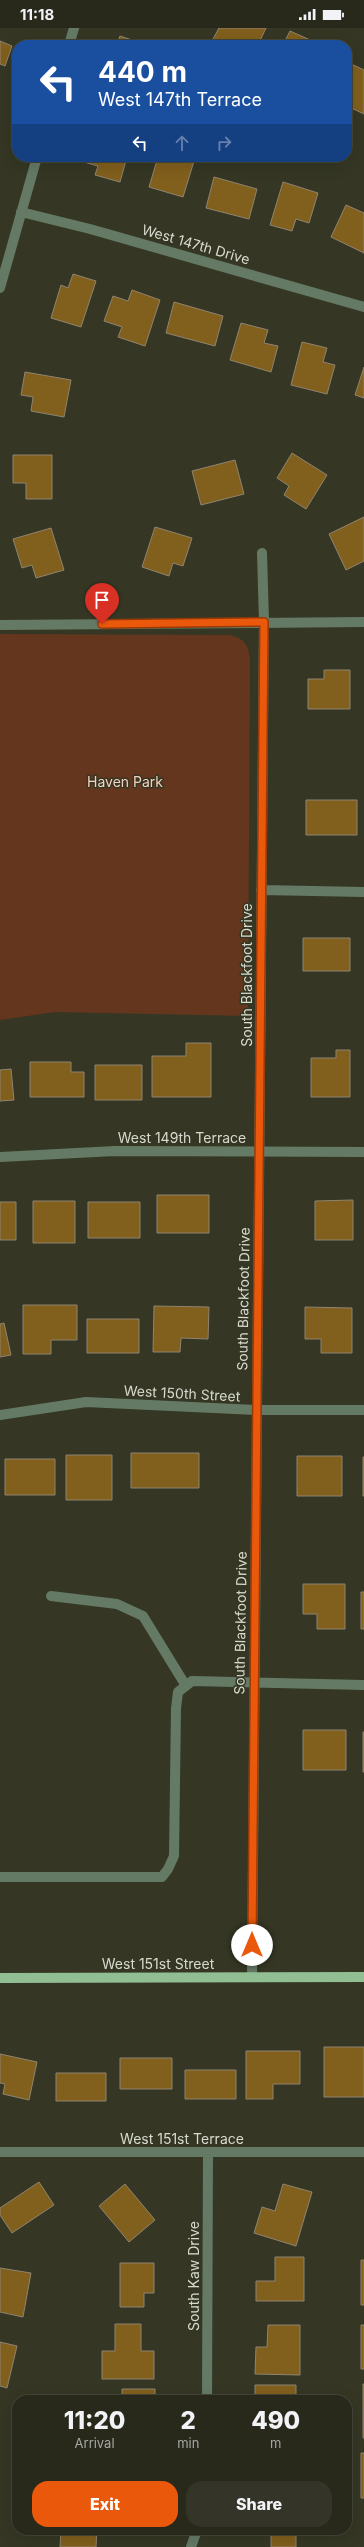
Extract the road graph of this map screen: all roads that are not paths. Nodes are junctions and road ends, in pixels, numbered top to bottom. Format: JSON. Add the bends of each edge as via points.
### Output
{"nodes":[{"id":1,"x":74,"y":28,"type":"edge"},
{"id":2,"x":70,"y":40,"type":"edge"},
{"id":3,"x":36,"y":162,"type":"edge"},
{"id":4,"x":21,"y":212,"type":"junction"},
{"id":5,"x":0,"y":288,"type":"edge"},
{"id":6,"x":364,"y":307,"type":"edge"},
{"id":7,"x":262,"y":553,"type":"dead end"},
{"id":8,"x":264,"y":622,"type":"junction"},
{"id":9,"x":364,"y":622,"type":"edge"},
{"id":10,"x":0,"y":625,"type":"edge"},
{"id":11,"x":261,"y":890,"type":"junction"},
{"id":12,"x":364,"y":892,"type":"edge"},
{"id":13,"x":259,"y":1151,"type":"junction"},
{"id":14,"x":364,"y":1152,"type":"edge"},
{"id":15,"x":0,"y":1157,"type":"edge"},
{"id":16,"x":256,"y":1410,"type":"junction"},
{"id":17,"x":364,"y":1410,"type":"edge"},
{"id":18,"x":0,"y":1415,"type":"edge"},
{"id":19,"x":51,"y":1596,"type":"dead end"},
{"id":20,"x":254,"y":1684,"type":"junction"},
{"id":21,"x":364,"y":1685,"type":"edge"},
{"id":22,"x":186,"y":1686,"type":"junction"},
{"id":23,"x":0,"y":1877,"type":"edge"},
{"id":24,"x":252,"y":1977,"type":"junction"},
{"id":25,"x":364,"y":1977,"type":"edge"},
{"id":26,"x":0,"y":1978,"type":"edge"},
{"id":27,"x":0,"y":2152,"type":"edge"},
{"id":28,"x":208,"y":2152,"type":"junction"},
{"id":29,"x":364,"y":2152,"type":"edge"},
{"id":30,"x":207,"y":2395,"type":"edge"},
{"id":31,"x":195,"y":2535,"type":"edge"},
{"id":32,"x":191,"y":2547,"type":"edge"}],
"edges":[{"from":1,"to":2,"type":"street"},
{"from":3,"to":4,"type":"street"},
{"from":4,"to":5,"type":"street"},
{"from":4,"to":6,"type":"street","name":"West 147th Drive","via":[[90,229]]},
{"from":7,"to":8,"type":"street","name":"South Blackfoot Drive"},
{"from":8,"to":9,"type":"street"},
{"from":8,"to":10,"type":"street"},
{"from":8,"to":11,"type":"street","name":"South Blackfoot Drive"},
{"from":11,"to":12,"type":"street"},
{"from":11,"to":13,"type":"street","name":"South Blackfoot Drive"},
{"from":13,"to":14,"type":"street","name":"West 149th Terrace"},
{"from":13,"to":15,"type":"street","name":"West 149th Terrace","via":[[114,1151]]},
{"from":13,"to":16,"type":"street","name":"South Blackfoot Drive"},
{"from":16,"to":17,"type":"street","name":"West 150th Street"},
{"from":16,"to":18,"type":"street","name":"West 150th Street","via":[[86,1402]]},
{"from":16,"to":20,"type":"street","name":"South Blackfoot Drive"},
{"from":19,"to":22,"type":"street","via":[[117,1604],[144,1616]]},
{"from":20,"to":21,"type":"street"},
{"from":20,"to":22,"type":"street","via":[[192,1681]]},
{"from":20,"to":24,"type":"street","name":"South Blackfoot Drive"},
{"from":22,"to":23,"type":"street","via":[[178,1692],[176,1708],[174,1856],[162,1877]]},
{"from":24,"to":25,"type":"main road","name":"West 151st Street"},
{"from":24,"to":26,"type":"main road","name":"West 151st Street"},
{"from":27,"to":28,"type":"street","name":"West 151st Terrace"},
{"from":28,"to":29,"type":"street","name":"West 151st Terrace"},
{"from":28,"to":30,"type":"street","name":"South Kaw Drive"},
{"from":31,"to":32,"type":"street"}]}
